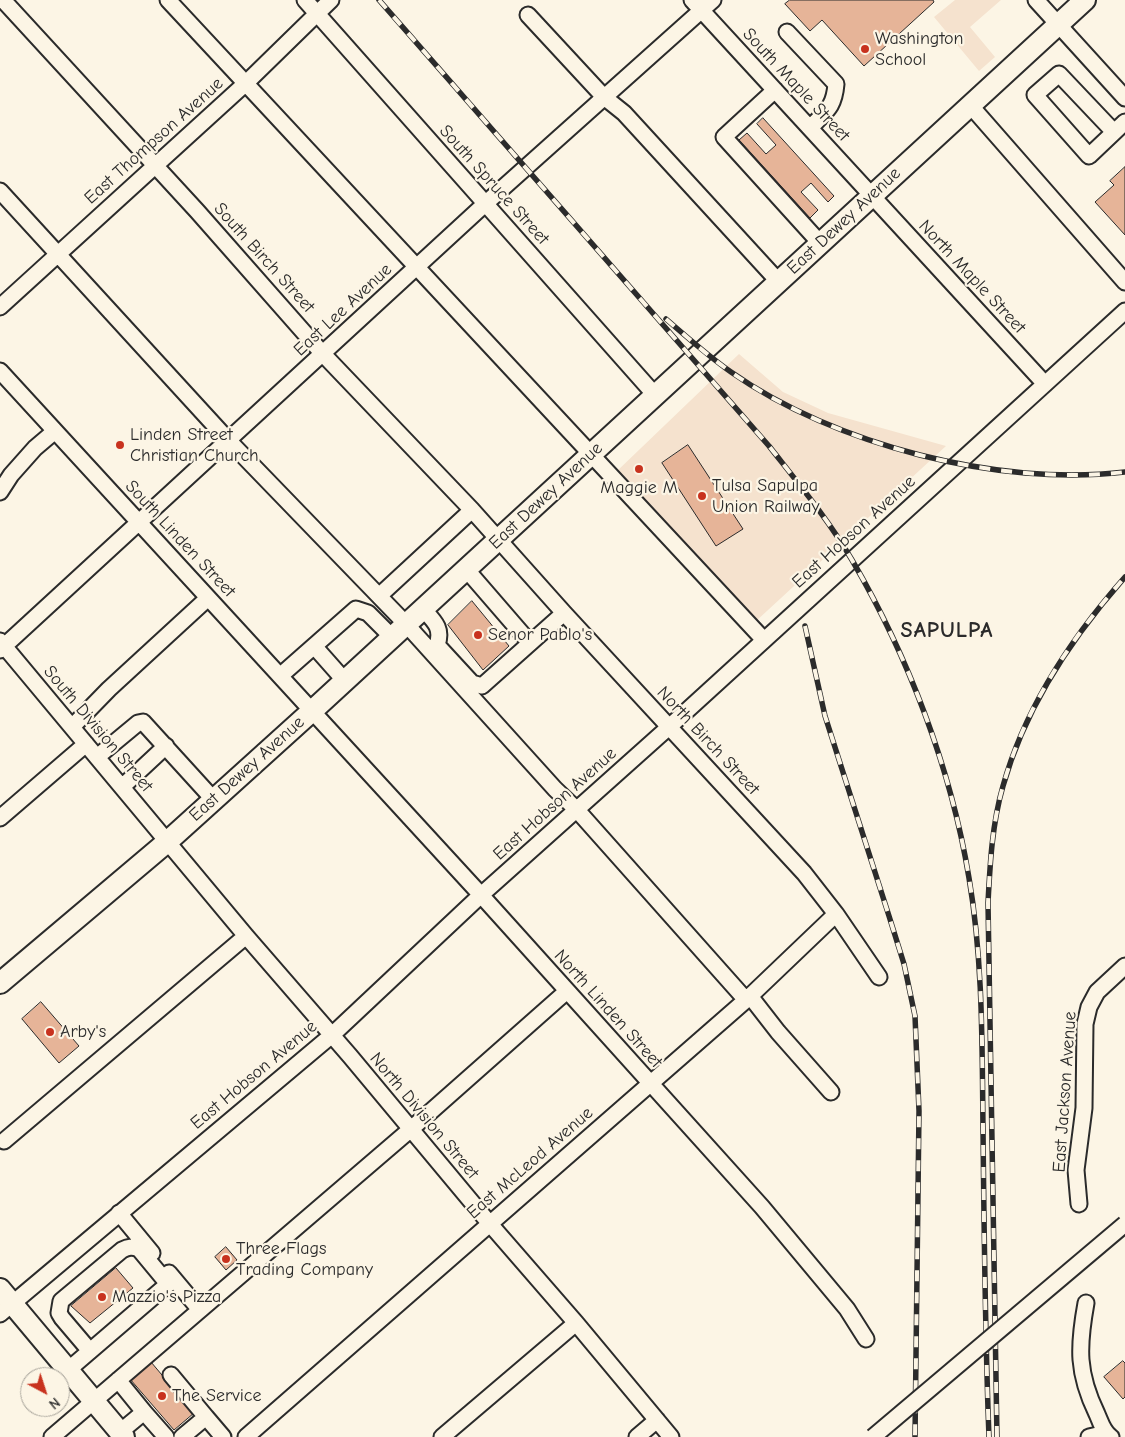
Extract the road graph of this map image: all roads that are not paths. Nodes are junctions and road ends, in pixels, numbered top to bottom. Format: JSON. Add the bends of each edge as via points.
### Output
{"nodes":[{"id":1,"x":3,"y":0,"type":"edge"},
{"id":2,"x":168,"y":0,"type":"edge"},
{"id":3,"x":305,"y":0,"type":"edge"},
{"id":4,"x":331,"y":0,"type":"edge"},
{"id":5,"x":713,"y":0,"type":"edge"},
{"id":6,"x":1036,"y":0,"type":"edge"},
{"id":7,"x":1084,"y":0,"type":"edge"},
{"id":8,"x":697,"y":5,"type":"edge"},
{"id":9,"x":317,"y":13,"type":"junction"},
{"id":10,"x":528,"y":15,"type":"dead end"},
{"id":11,"x":1059,"y":24,"type":"junction"},
{"id":12,"x":787,"y":32,"type":"dead end"},
{"id":13,"x":246,"y":83,"type":"junction"},
{"id":14,"x":775,"y":90,"type":"junction"},
{"id":15,"x":604,"y":97,"type":"junction"},
{"id":16,"x":1125,"y":98,"type":"edge"},
{"id":17,"x":970,"y":105,"type":"junction"},
{"id":18,"x":1120,"y":127,"type":"edge"},
{"id":19,"x":810,"y":128,"type":"junction"},
{"id":20,"x":154,"y":166,"type":"junction"},
{"id":21,"x":0,"y":191,"type":"edge"},
{"id":22,"x":872,"y":195,"type":"junction"},
{"id":23,"x":486,"y":203,"type":"junction"},
{"id":24,"x":820,"y":243,"type":"junction"},
{"id":25,"x":58,"y":256,"type":"junction"},
{"id":26,"x":418,"y":267,"type":"junction"},
{"id":27,"x":778,"y":281,"type":"junction"},
{"id":28,"x":1125,"y":282,"type":"edge"},
{"id":29,"x":0,"y":307,"type":"edge"},
{"id":30,"x":1125,"y":311,"type":"edge"},
{"id":31,"x":323,"y":354,"type":"junction"},
{"id":32,"x":0,"y":371,"type":"edge"},
{"id":33,"x":1045,"y":384,"type":"junction"},
{"id":34,"x":655,"y":395,"type":"junction"},
{"id":35,"x":55,"y":431,"type":"junction"},
{"id":36,"x":228,"y":440,"type":"junction"},
{"id":37,"x":591,"y":454,"type":"junction"},
{"id":38,"x":0,"y":492,"type":"edge"},
{"id":39,"x":472,"y":510,"type":"junction"},
{"id":40,"x":138,"y":522,"type":"junction"},
{"id":41,"x":499,"y":539,"type":"junction"},
{"id":42,"x":466,"y":569,"type":"junction"},
{"id":43,"x":379,"y":596,"type":"junction"},
{"id":44,"x":208,"y":598,"type":"junction"},
{"id":45,"x":423,"y":609,"type":"junction"},
{"id":46,"x":564,"y":614,"type":"junction"},
{"id":47,"x":399,"y":631,"type":"junction"},
{"id":48,"x":764,"y":640,"type":"junction"},
{"id":49,"x":530,"y":643,"type":"junction"},
{"id":50,"x":2,"y":646,"type":"edge"},
{"id":51,"x":314,"y":646,"type":"junction"},
{"id":52,"x":280,"y":676,"type":"junction"},
{"id":53,"x":345,"y":681,"type":"junction"},
{"id":54,"x":312,"y":711,"type":"junction"},
{"id":55,"x":72,"y":727,"type":"junction"},
{"id":56,"x":669,"y":727,"type":"junction"},
{"id":57,"x":86,"y":744,"type":"junction"},
{"id":58,"x":166,"y":746,"type":"junction"},
{"id":59,"x":97,"y":758,"type":"junction"},
{"id":60,"x":122,"y":787,"type":"junction"},
{"id":61,"x":214,"y":800,"type":"junction"},
{"id":62,"x":577,"y":810,"type":"junction"},
{"id":63,"x":0,"y":818,"type":"edge"},
{"id":64,"x":167,"y":842,"type":"junction"},
{"id":65,"x":481,"y":895,"type":"junction"},
{"id":66,"x":836,"y":914,"type":"junction"},
{"id":67,"x":246,"y":936,"type":"junction"},
{"id":68,"x":1125,"y":966,"type":"edge"},
{"id":69,"x":879,"y":977,"type":"dead end"},
{"id":70,"x":0,"y":983,"type":"edge"},
{"id":71,"x":567,"y":991,"type":"junction"},
{"id":72,"x":748,"y":998,"type":"junction"},
{"id":73,"x":332,"y":1034,"type":"junction"},
{"id":74,"x":650,"y":1084,"type":"junction"},
{"id":75,"x":831,"y":1092,"type":"dead end"},
{"id":76,"x":411,"y":1129,"type":"junction"},
{"id":77,"x":4,"y":1141,"type":"dead end"},
{"id":78,"x":1079,"y":1204,"type":"dead end"},
{"id":79,"x":119,"y":1214,"type":"junction"},
{"id":80,"x":490,"y":1224,"type":"junction"},
{"id":81,"x":1125,"y":1224,"type":"edge"},
{"id":82,"x":171,"y":1282,"type":"junction"},
{"id":83,"x":4,"y":1302,"type":"edge"},
{"id":84,"x":1086,"y":1303,"type":"dead end"},
{"id":85,"x":200,"y":1310,"type":"junction"},
{"id":86,"x":576,"y":1323,"type":"junction"},
{"id":87,"x":866,"y":1340,"type":"dead end"},
{"id":88,"x":90,"y":1351,"type":"junction"},
{"id":89,"x":65,"y":1367,"type":"edge"},
{"id":90,"x":70,"y":1368,"type":"edge"},
{"id":91,"x":70,"y":1372,"type":"edge"},
{"id":92,"x":171,"y":1375,"type":"dead end"},
{"id":93,"x":118,"y":1380,"type":"junction"},
{"id":94,"x":94,"y":1401,"type":"junction"},
{"id":95,"x":144,"y":1412,"type":"junction"},
{"id":96,"x":206,"y":1417,"type":"junction"},
{"id":97,"x":657,"y":1420,"type":"junction"},
{"id":98,"x":122,"y":1435,"type":"edge"},
{"id":99,"x":1108,"y":1435,"type":"edge"},
{"id":100,"x":52,"y":1437,"type":"edge"},
{"id":101,"x":166,"y":1437,"type":"edge"},
{"id":102,"x":182,"y":1437,"type":"edge"},
{"id":103,"x":223,"y":1437,"type":"edge"},
{"id":104,"x":246,"y":1437,"type":"edge"},
{"id":105,"x":442,"y":1437,"type":"edge"},
{"id":106,"x":637,"y":1437,"type":"edge"},
{"id":107,"x":671,"y":1437,"type":"edge"},
{"id":108,"x":873,"y":1437,"type":"edge"},
{"id":109,"x":1089,"y":1437,"type":"edge"}],
"edges":[{"from":1,"to":20,"type":"street","name":"South Birch Street"},
{"from":2,"to":13,"type":"street"},
{"from":3,"to":9,"type":"street","name":"South Spruce Street"},
{"from":4,"to":9,"type":"street","name":"East Thompson Avenue"},
{"from":5,"to":8,"type":"street","name":"East Lee Avenue"},
{"from":6,"to":11,"type":"street"},
{"from":7,"to":11,"type":"main road","name":"East Dewey Avenue"},
{"from":8,"to":14,"type":"street","name":"South Maple Street"},
{"from":8,"to":15,"type":"street","name":"East Lee Avenue"},
{"from":9,"to":13,"type":"street","name":"East Thompson Avenue"},
{"from":9,"to":23,"type":"street","name":"South Spruce Street"},
{"from":10,"to":15,"type":"street"},
{"from":11,"to":16,"type":"street"},
{"from":11,"to":17,"type":"main road","name":"East Dewey Avenue"},
{"from":12,"to":19,"type":"street","via":[[836,84],[832,106]]},
{"from":13,"to":20,"type":"street","name":"East Thompson Avenue"},
{"from":13,"to":26,"type":"street"},
{"from":14,"to":19,"type":"street","name":"South Maple Street"},
{"from":14,"to":24,"type":"street","via":[[724,137]]},
{"from":15,"to":23,"type":"street","name":"East Lee Avenue"},
{"from":15,"to":27,"type":"street","via":[[624,113]]},
{"from":17,"to":22,"type":"main road","name":"East Dewey Avenue"},
{"from":17,"to":28,"type":"street"},
{"from":18,"to":18,"type":"street","via":[[1089,156],[1035,95],[1059,74]]},
{"from":19,"to":22,"type":"street","name":"South Maple Street"},
{"from":20,"to":25,"type":"street","name":"East Thompson Avenue"},
{"from":20,"to":31,"type":"street","name":"South Birch Street"},
{"from":21,"to":25,"type":"street"},
{"from":22,"to":24,"type":"main road","name":"East Dewey Avenue"},
{"from":22,"to":33,"type":"street","name":"North Maple Street"},
{"from":23,"to":26,"type":"street","name":"East Lee Avenue"},
{"from":23,"to":34,"type":"street","name":"South Spruce Street"},
{"from":24,"to":27,"type":"main road","name":"East Dewey Avenue"},
{"from":25,"to":29,"type":"street","name":"East Thompson Avenue"},
{"from":25,"to":36,"type":"street"},
{"from":26,"to":31,"type":"street","name":"East Lee Avenue"},
{"from":26,"to":37,"type":"street"},
{"from":27,"to":34,"type":"main road","name":"East Dewey Avenue"},
{"from":30,"to":33,"type":"street","name":"East Hobson Avenue"},
{"from":31,"to":36,"type":"street","name":"East Lee Avenue"},
{"from":31,"to":39,"type":"street","name":"South Birch Street"},
{"from":32,"to":35,"type":"street","name":"South Linden Street"},
{"from":33,"to":48,"type":"street","name":"East Hobson Avenue"},
{"from":34,"to":37,"type":"main road","name":"East Dewey Avenue"},
{"from":35,"to":38,"type":"street","via":[[35,448]]},
{"from":35,"to":40,"type":"street","name":"South Linden Street"},
{"from":36,"to":40,"type":"street","name":"East Lee Avenue"},
{"from":36,"to":43,"type":"street"},
{"from":37,"to":41,"type":"main road","name":"East Dewey Avenue"},
{"from":37,"to":48,"type":"street"},
{"from":39,"to":41,"type":"street","name":"South Birch Street"},
{"from":39,"to":43,"type":"street"},
{"from":40,"to":44,"type":"street","name":"South Linden Street"},
{"from":40,"to":50,"type":"street","name":"East Lee Avenue"},
{"from":41,"to":42,"type":"main road","name":"East Dewey Avenue"},
{"from":41,"to":46,"type":"street","name":"North Birch Street"},
{"from":42,"to":45,"type":"main road","name":"East Dewey Avenue"},
{"from":42,"to":49,"type":"street"},
{"from":43,"to":47,"type":"street"},
{"from":44,"to":52,"type":"street","name":"South Linden Street"},
{"from":44,"to":55,"type":"street"},
{"from":45,"to":47,"type":"main road","name":"East Dewey Avenue"},
{"from":45,"to":49,"type":"street","via":[[438,626],[437,645],[472,683],[482,686]]},
{"from":46,"to":49,"type":"street"},
{"from":46,"to":56,"type":"street","name":"North Birch Street"},
{"from":47,"to":51,"type":"street","via":[[368,612],[356,610]]},
{"from":47,"to":53,"type":"main road","name":"East Dewey Avenue"},
{"from":47,"to":62,"type":"street"},
{"from":48,"to":56,"type":"street","name":"East Hobson Avenue"},
{"from":50,"to":55,"type":"street","name":"South Division Street"},
{"from":51,"to":52,"type":"street"},
{"from":51,"to":53,"type":"street"},
{"from":52,"to":54,"type":"street","name":"South Linden Street"},
{"from":53,"to":54,"type":"main road","name":"East Dewey Avenue"},
{"from":54,"to":61,"type":"main road","name":"East Dewey Avenue"},
{"from":54,"to":65,"type":"street","name":"North Linden Street"},
{"from":55,"to":57,"type":"street","name":"South Division Street"},
{"from":56,"to":62,"type":"street","name":"East Hobson Avenue"},
{"from":56,"to":66,"type":"street","name":"North Birch Street","via":[[804,873]]},
{"from":57,"to":59,"type":"street","name":"South Division Street"},
{"from":57,"to":63,"type":"street"},
{"from":58,"to":59,"type":"street","via":[[144,722],[138,723]]},
{"from":58,"to":60,"type":"street"},
{"from":58,"to":61,"type":"street"},
{"from":59,"to":60,"type":"street","name":"South Division Street"},
{"from":60,"to":64,"type":"street","name":"South Division Street"},
{"from":61,"to":64,"type":"main road","name":"East Dewey Avenue"},
{"from":62,"to":65,"type":"street","name":"East Hobson Avenue"},
{"from":62,"to":72,"type":"street"},
{"from":64,"to":67,"type":"street","name":"North Division Street"},
{"from":64,"to":70,"type":"main road","name":"East Dewey Avenue"},
{"from":65,"to":71,"type":"street","name":"North Linden Street"},
{"from":65,"to":73,"type":"street","name":"East Hobson Avenue"},
{"from":66,"to":69,"type":"street","name":"North Birch Street"},
{"from":66,"to":72,"type":"street","name":"East McLeod Avenue"},
{"from":67,"to":73,"type":"street","name":"North Division Street"},
{"from":67,"to":77,"type":"street"},
{"from":68,"to":78,"type":"street","name":"East Jackson Avenue","via":[[1097,992],[1088,1007],[1084,1108],[1076,1170]]},
{"from":71,"to":74,"type":"street","name":"North Linden Street"},
{"from":71,"to":76,"type":"street"},
{"from":72,"to":74,"type":"street","name":"East McLeod Avenue"},
{"from":72,"to":75,"type":"street"},
{"from":73,"to":76,"type":"street","name":"North Division Street"},
{"from":73,"to":79,"type":"street","name":"East Hobson Avenue"},
{"from":74,"to":80,"type":"street","name":"East McLeod Avenue"},
{"from":74,"to":87,"type":"street","name":"North Linden Street","via":[[762,1208],[846,1309]]},
{"from":76,"to":80,"type":"street","name":"North Division Street"},
{"from":76,"to":85,"type":"street"},
{"from":79,"to":82,"type":"street"},
{"from":79,"to":83,"type":"street","name":"East Hobson Avenue"},
{"from":80,"to":86,"type":"street","name":"North Division Street"},
{"from":80,"to":104,"type":"street","name":"East McLeod Avenue"},
{"from":81,"to":108,"type":"street","bridge":true},
{"from":82,"to":85,"type":"street"},
{"from":82,"to":88,"type":"street"},
{"from":82,"to":88,"type":"street","via":[[138,1249],[128,1247],[61,1301],[59,1313]]},
{"from":83,"to":89,"type":"main road"},
{"from":84,"to":99,"type":"street","via":[[1080,1334],[1081,1365],[1087,1390]]},
{"from":85,"to":93,"type":"street"},
{"from":86,"to":97,"type":"street","name":"North Division Street"},
{"from":86,"to":105,"type":"street"},
{"from":88,"to":90,"type":"street"},
{"from":91,"to":94,"type":"main road"},
{"from":92,"to":96,"type":"street"},
{"from":93,"to":94,"type":"street"},
{"from":93,"to":95,"type":"street"},
{"from":94,"to":98,"type":"main road"},
{"from":94,"to":100,"type":"street"},
{"from":95,"to":98,"type":"street"},
{"from":95,"to":101,"type":"street"},
{"from":96,"to":102,"type":"street"},
{"from":96,"to":103,"type":"street"},
{"from":97,"to":106,"type":"street"},
{"from":97,"to":107,"type":"street","name":"North Division Street"},
{"from":99,"to":109,"type":"street"}]}
